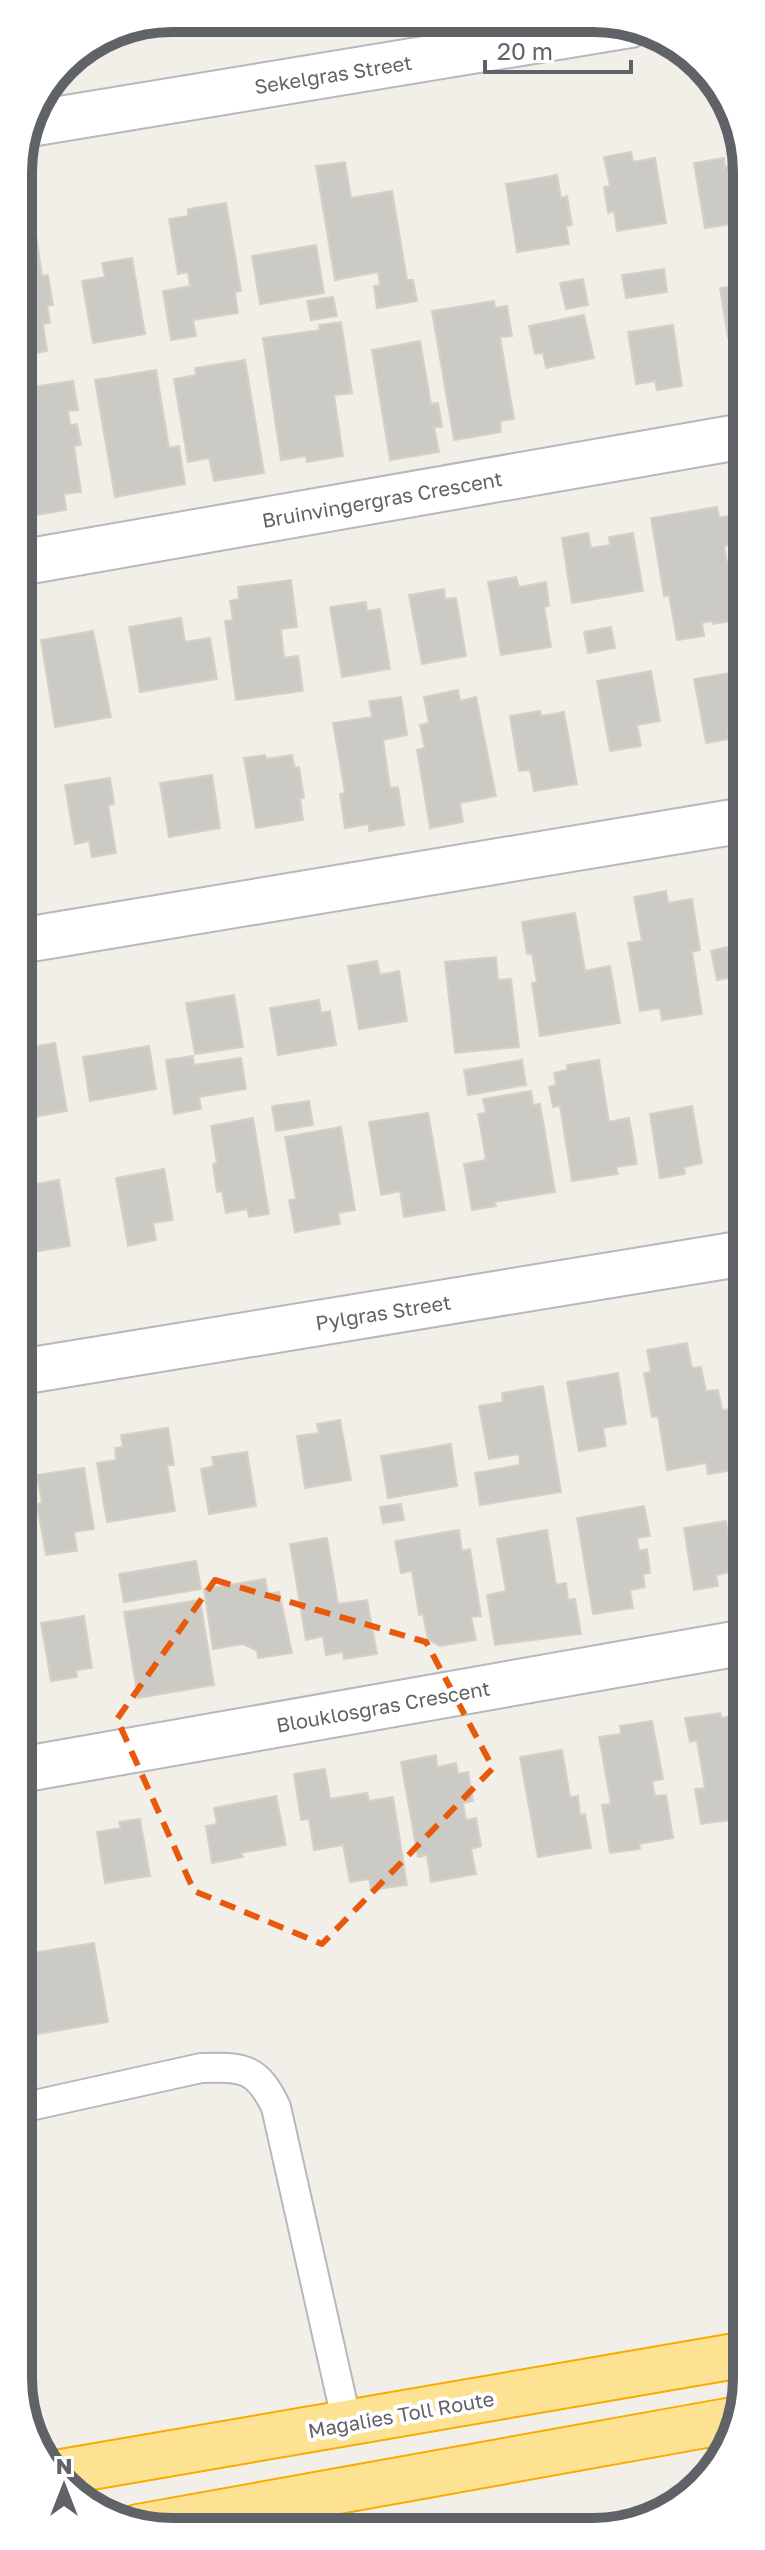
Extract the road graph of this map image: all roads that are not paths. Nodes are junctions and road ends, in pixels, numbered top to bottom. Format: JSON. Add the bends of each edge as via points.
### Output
{"nodes":[{"id":1,"x":542,"y":32,"type":"edge"},
{"id":2,"x":42,"y":122,"type":"edge"},
{"id":3,"x":733,"y":438,"type":"edge"},
{"id":4,"x":32,"y":561,"type":"edge"},
{"id":5,"x":733,"y":822,"type":"edge"},
{"id":6,"x":32,"y":939,"type":"edge"},
{"id":7,"x":733,"y":1255,"type":"edge"},
{"id":8,"x":32,"y":1370,"type":"edge"},
{"id":9,"x":733,"y":1644,"type":"edge"},
{"id":10,"x":32,"y":1768,"type":"edge"},
{"id":11,"x":32,"y":2106,"type":"edge"},
{"id":12,"x":733,"y":2356,"type":"edge"},
{"id":13,"x":725,"y":2421,"type":"edge"},
{"id":14,"x":347,"y":2423,"type":"junction"},
{"id":15,"x":68,"y":2471,"type":"edge"},
{"id":16,"x":188,"y":2518,"type":"edge"}],
"edges":[{"from":1,"to":2,"type":"street","name":"Sekelgras Street"},
{"from":3,"to":4,"type":"street","name":"Bruinvingergras Crescent"},
{"from":5,"to":6,"type":"street"},
{"from":7,"to":8,"type":"street","name":"Pylgras Street"},
{"from":9,"to":10,"type":"street","name":"Blouklosgras Crescent"},
{"from":11,"to":14,"type":"lane","via":[[201,2068],[249,2072],[265,2084],[276,2107]]},
{"from":12,"to":14,"type":"highway","name":"Magalies Toll Route"},
{"from":13,"to":16,"type":"highway"},
{"from":14,"to":15,"type":"highway","name":"Magalies Toll Route"}]}
